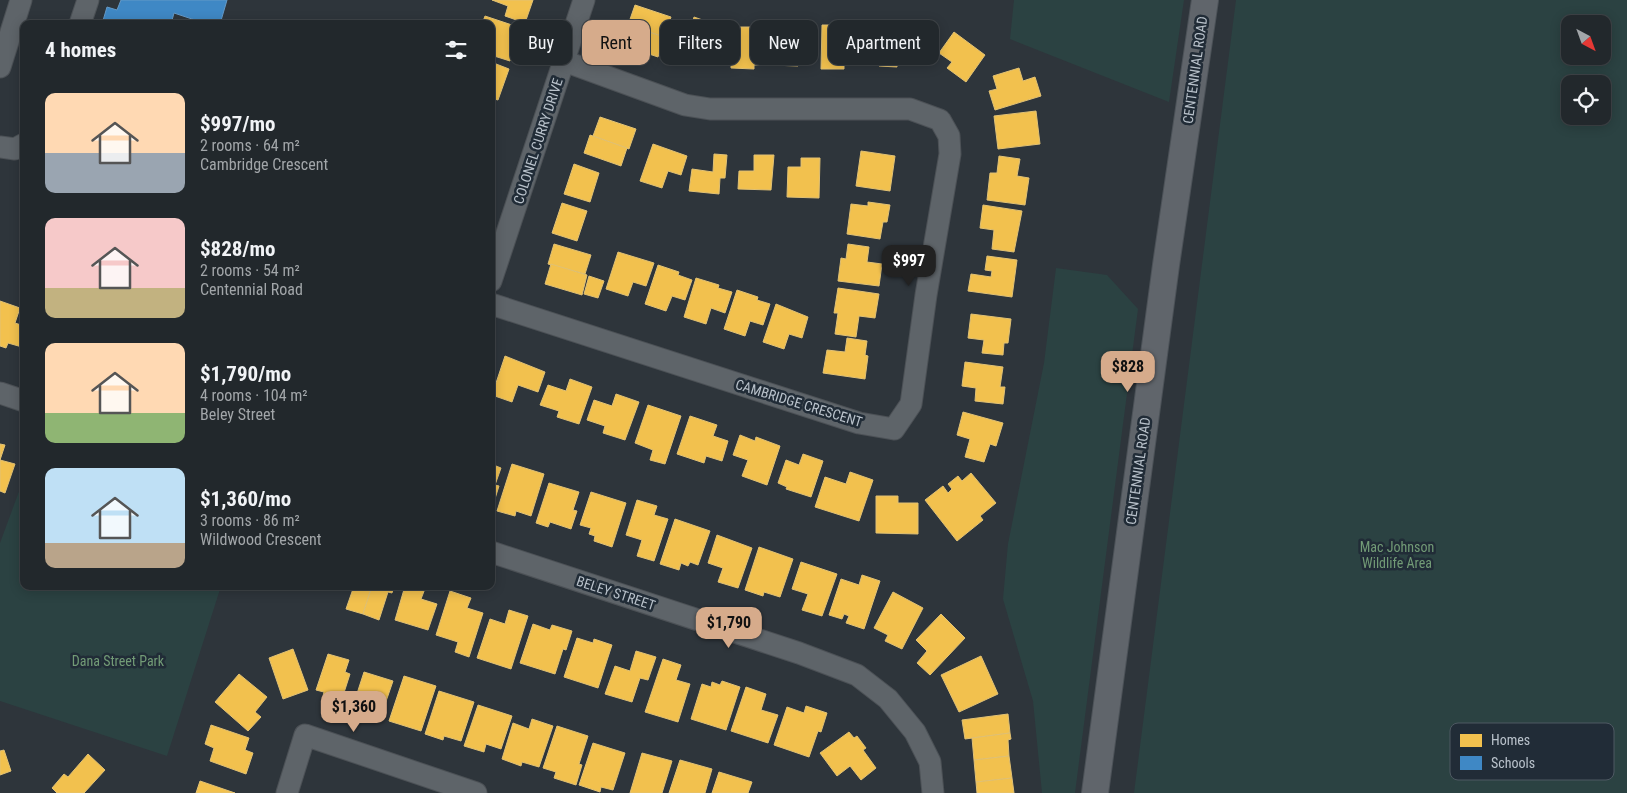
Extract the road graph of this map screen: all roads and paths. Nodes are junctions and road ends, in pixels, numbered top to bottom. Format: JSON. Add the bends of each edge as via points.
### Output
{"nodes":[{"id":1,"x":21,"y":0,"type":"edge"},
{"id":2,"x":88,"y":0,"type":"edge"},
{"id":3,"x":584,"y":0,"type":"edge"},
{"id":4,"x":1205,"y":0,"type":"edge"},
{"id":5,"x":81,"y":20,"type":"edge"},
{"id":6,"x":572,"y":37,"type":"edge"},
{"id":7,"x":572,"y":64,"type":"edge"},
{"id":8,"x":563,"y":65,"type":"edge"},
{"id":9,"x":0,"y":67,"type":"edge"},
{"id":10,"x":0,"y":146,"type":"edge"},
{"id":11,"x":20,"y":146,"type":"edge"},
{"id":12,"x":495,"y":269,"type":"edge"},
{"id":13,"x":495,"y":305,"type":"edge"},
{"id":14,"x":0,"y":393,"type":"edge"},
{"id":15,"x":20,"y":400,"type":"edge"},
{"id":16,"x":495,"y":553,"type":"edge"},
{"id":17,"x":287,"y":793,"type":"edge"},
{"id":18,"x":476,"y":793,"type":"edge"},
{"id":19,"x":933,"y":793,"type":"edge"},
{"id":20,"x":1095,"y":793,"type":"edge"}],
"edges":[{"from":1,"to":9,"type":"street"},
{"from":2,"to":5,"type":"street"},
{"from":3,"to":6,"type":"street","name":"COLONEL CURRY DRIVE"},
{"from":4,"to":20,"type":"main road","name":"CENTENNIAL ROAD"},
{"from":7,"to":13,"type":"street","name":"CAMBRIDGE CRESCENT","via":[[710,109],[910,109],[940,120],[949,136],[950,154],[911,404],[894,429],[859,423]]},
{"from":8,"to":12,"type":"street","name":"COLONEL CURRY DRIVE"},
{"from":10,"to":11,"type":"street","via":[[15,149]]},
{"from":14,"to":15,"type":"street"},
{"from":16,"to":19,"type":"street","name":"BELEY STREET","via":[[857,675],[888,699],[915,732],[930,762]]},
{"from":17,"to":18,"type":"street","via":[[305,736]]}]}
